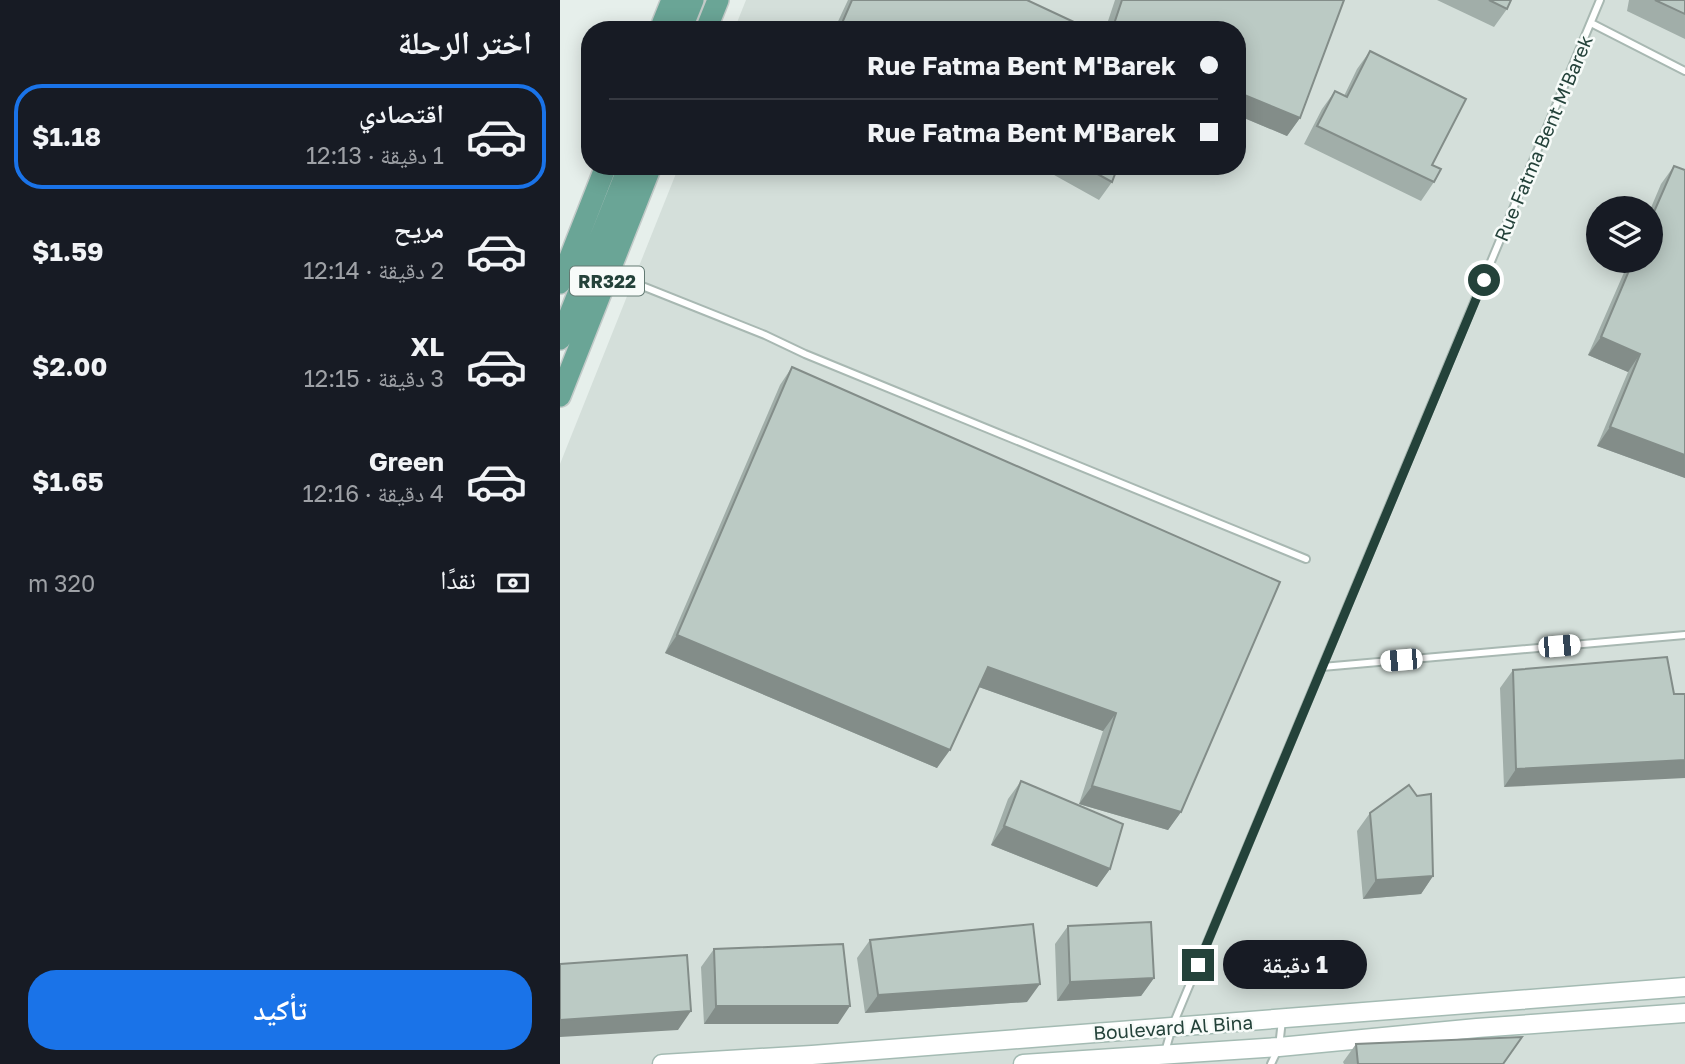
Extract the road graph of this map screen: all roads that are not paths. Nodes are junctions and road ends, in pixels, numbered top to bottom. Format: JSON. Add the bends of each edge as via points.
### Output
{"nodes":[{"id":1,"x":672,"y":0,"type":"edge"},
{"id":2,"x":693,"y":0,"type":"edge"},
{"id":3,"x":708,"y":0,"type":"edge"},
{"id":4,"x":718,"y":0,"type":"edge"},
{"id":5,"x":1600,"y":0,"type":"edge"},
{"id":6,"x":664,"y":21,"type":"edge"},
{"id":7,"x":685,"y":21,"type":"edge"},
{"id":8,"x":700,"y":21,"type":"edge"},
{"id":9,"x":710,"y":21,"type":"edge"},
{"id":10,"x":1591,"y":23,"type":"junction"},
{"id":11,"x":1685,"y":71,"type":"edge"},
{"id":12,"x":602,"y":175,"type":"edge"},
{"id":13,"x":625,"y":175,"type":"edge"},
{"id":14,"x":639,"y":175,"type":"edge"},
{"id":15,"x":648,"y":175,"type":"edge"},
{"id":16,"x":610,"y":273,"type":"junction"},
{"id":17,"x":560,"y":283,"type":"edge"},
{"id":18,"x":560,"y":339,"type":"edge"},
{"id":19,"x":560,"y":376,"type":"edge"},
{"id":20,"x":560,"y":396,"type":"edge"},
{"id":21,"x":1306,"y":559,"type":"dead end"},
{"id":22,"x":1685,"y":635,"type":"edge"},
{"id":23,"x":1322,"y":667,"type":"junction"},
{"id":24,"x":1685,"y":987,"type":"edge"},
{"id":25,"x":1685,"y":1013,"type":"edge"},
{"id":26,"x":1282,"y":1018,"type":"junction"},
{"id":27,"x":1172,"y":1027,"type":"junction"},
{"id":28,"x":1279,"y":1046,"type":"junction"},
{"id":29,"x":1165,"y":1053,"type":"junction"},
{"id":30,"x":811,"y":1060,"type":"edge"},
{"id":31,"x":662,"y":1064,"type":"edge"},
{"id":32,"x":1023,"y":1064,"type":"edge"},
{"id":33,"x":1271,"y":1064,"type":"edge"}],
"edges":[{"from":1,"to":6,"type":"main road"},
{"from":2,"to":7,"type":"main road"},
{"from":3,"to":8,"type":"main road"},
{"from":4,"to":9,"type":"main road"},
{"from":5,"to":10,"type":"lane","name":"Rue Fatma Bent M'Barek"},
{"from":10,"to":11,"type":"lane"},
{"from":10,"to":23,"type":"lane","name":"Rue Fatma Bent M'Barek"},
{"from":12,"to":17,"type":"main road","number":"RR322"},
{"from":13,"to":18,"type":"main road","number":"RR322"},
{"from":14,"to":19,"type":"main road","number":"RR322"},
{"from":15,"to":16,"type":"main road","number":"RR322"},
{"from":16,"to":20,"type":"main road","number":"RR322"},
{"from":16,"to":21,"type":"lane"},
{"from":22,"to":23,"type":"lane"},
{"from":23,"to":27,"type":"lane","name":"Rue Fatma Bent M'Barek"},
{"from":24,"to":26,"type":"main road","name":"Boulevard Al Bina"},
{"from":25,"to":28,"type":"main road","name":"Boulevard Al Bina"},
{"from":26,"to":27,"type":"main road","name":"Boulevard Al Bina"},
{"from":26,"to":28,"type":"lane"},
{"from":27,"to":29,"type":"lane","name":"Rue Fatma Bent M'Barek"},
{"from":27,"to":30,"type":"main road","name":"Boulevard Al Bina"},
{"from":28,"to":29,"type":"main road","name":"Boulevard Al Bina"},
{"from":28,"to":33,"type":"lane"},
{"from":29,"to":32,"type":"main road","name":"Boulevard Al Bina"},
{"from":30,"to":31,"type":"main road","name":"Boulevard Al Bina"}]}
